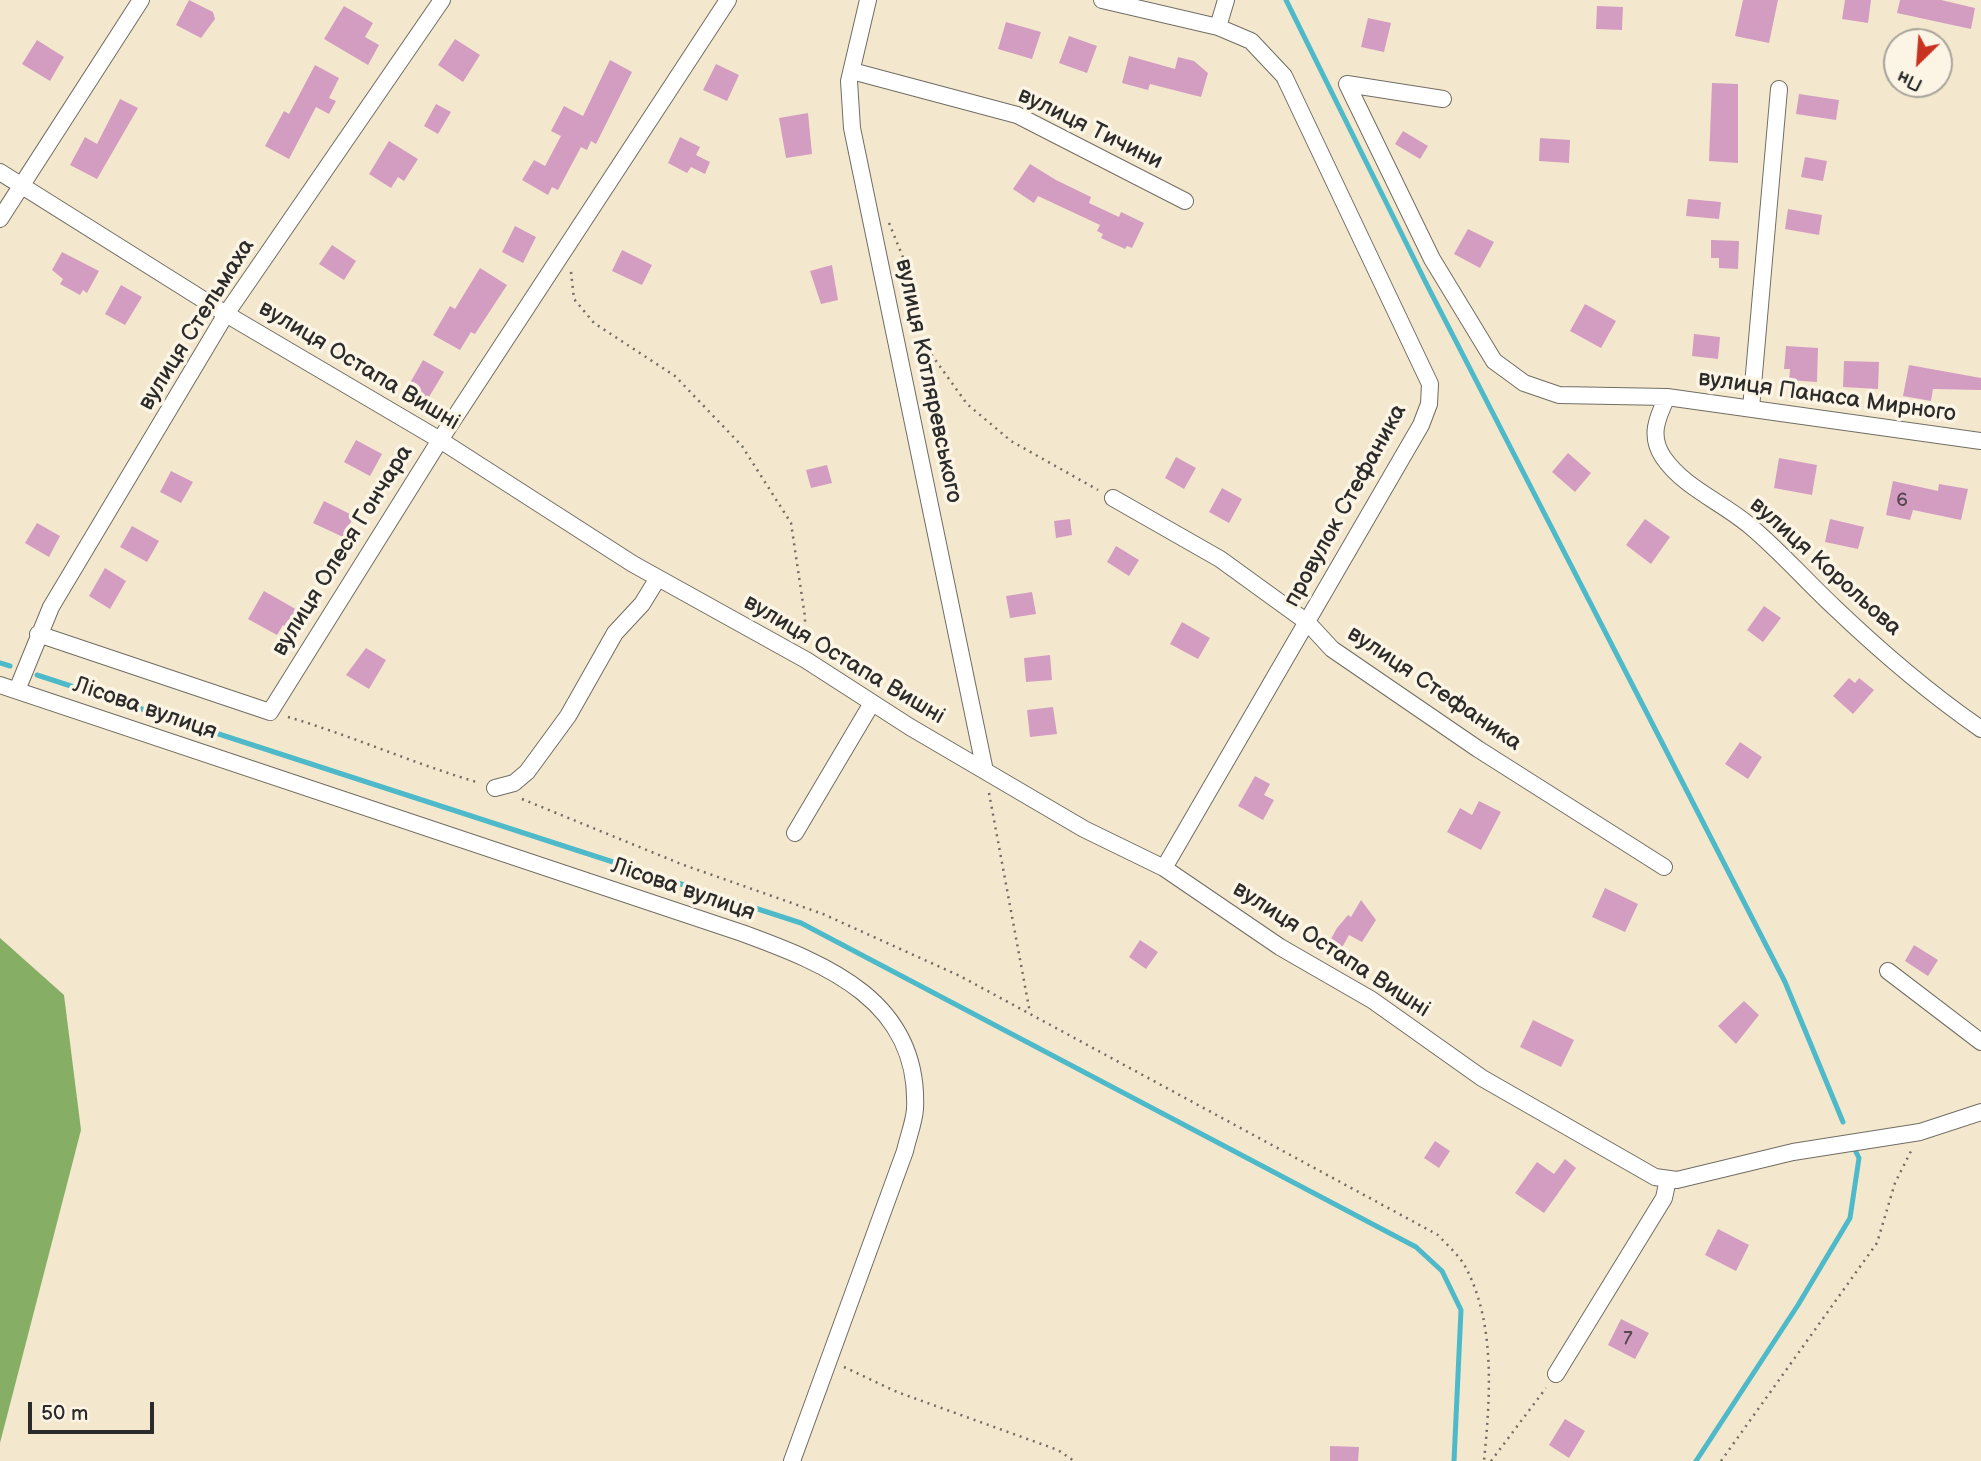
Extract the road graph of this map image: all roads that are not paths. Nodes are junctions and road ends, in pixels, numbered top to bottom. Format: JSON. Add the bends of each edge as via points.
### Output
{"nodes":[{"id":1,"x":141,"y":0,"type":"edge"},
{"id":2,"x":442,"y":0,"type":"edge"},
{"id":3,"x":728,"y":0,"type":"edge"},
{"id":4,"x":868,"y":0,"type":"edge"},
{"id":5,"x":1102,"y":0,"type":"edge"},
{"id":6,"x":1226,"y":0,"type":"edge"},
{"id":7,"x":1218,"y":27,"type":"junction"},
{"id":8,"x":852,"y":71,"type":"junction"},
{"id":9,"x":1779,"y":89,"type":"dead end"},
{"id":10,"x":1443,"y":99,"type":"dead end"},
{"id":11,"x":0,"y":172,"type":"edge"},
{"id":12,"x":21,"y":186,"type":"junction"},
{"id":13,"x":1185,"y":201,"type":"dead end"},
{"id":14,"x":0,"y":219,"type":"edge"},
{"id":15,"x":226,"y":314,"type":"junction"},
{"id":16,"x":1667,"y":397,"type":"junction"},
{"id":17,"x":1751,"y":408,"type":"junction"},
{"id":18,"x":440,"y":440,"type":"junction"},
{"id":19,"x":1981,"y":441,"type":"edge"},
{"id":20,"x":1113,"y":498,"type":"road end"},
{"id":21,"x":658,"y":578,"type":"junction"},
{"id":22,"x":1307,"y":622,"type":"junction"},
{"id":23,"x":38,"y":634,"type":"junction"},
{"id":24,"x":0,"y":685,"type":"edge"},
{"id":25,"x":17,"y":690,"type":"junction"},
{"id":26,"x":872,"y":702,"type":"junction"},
{"id":27,"x":1981,"y":729,"type":"edge"},
{"id":28,"x":985,"y":771,"type":"junction"},
{"id":29,"x":495,"y":788,"type":"road end"},
{"id":30,"x":795,"y":833,"type":"dead end"},
{"id":31,"x":1664,"y":867,"type":"dead end"},
{"id":32,"x":1164,"y":868,"type":"junction"},
{"id":33,"x":1888,"y":971,"type":"dead end"},
{"id":34,"x":1981,"y":1042,"type":"edge"},
{"id":35,"x":1981,"y":1112,"type":"edge"},
{"id":36,"x":1668,"y":1179,"type":"junction"},
{"id":37,"x":1556,"y":1374,"type":"road end"},
{"id":38,"x":792,"y":1461,"type":"edge"}],
"edges":[{"from":1,"to":12,"type":"street"},
{"from":2,"to":15,"type":"street","name":"вулиця Стельмаха"},
{"from":3,"to":18,"type":"street","name":"вулиця Олеся Гончара"},
{"from":4,"to":8,"type":"street","name":"вулиця Котляревського"},
{"from":5,"to":7,"type":"street","name":"провулок Стефаника"},
{"from":6,"to":7,"type":"street"},
{"from":7,"to":22,"type":"street","name":"провулок Стефаника","via":[[1251,41],[1284,76],[1430,384],[1429,404],[1420,425]]},
{"from":8,"to":13,"type":"street","name":"вулиця Тичини","via":[[1017,115]]},
{"from":8,"to":28,"type":"street","name":"вулиця Котляревського","via":[[852,128]]},
{"from":9,"to":17,"type":"street"},
{"from":10,"to":16,"type":"street","via":[[1347,84],[1432,259],[1494,361],[1524,383],[1559,395]]},
{"from":11,"to":12,"type":"street","name":"вулиця Остапа Вишні"},
{"from":12,"to":14,"type":"street"},
{"from":12,"to":15,"type":"street","name":"вулиця Остапа Вишні"},
{"from":15,"to":18,"type":"street","name":"вулиця Остапа Вишні"},
{"from":15,"to":23,"type":"street","name":"вулиця Стельмаха"},
{"from":16,"to":17,"type":"street","name":"вулиця Панаса Мирного"},
{"from":16,"to":27,"type":"street","name":"вулиця Корольова","via":[[1656,422],[1655,440],[1662,457],[1677,473],[1749,525],[1836,610]]},
{"from":17,"to":19,"type":"street","name":"вулиця Панаса Мирного"},
{"from":18,"to":21,"type":"street","name":"вулиця Остапа Вишні"},
{"from":18,"to":23,"type":"street","name":"вулиця Олеся Гончара","via":[[270,712]]},
{"from":20,"to":22,"type":"street","name":"вулиця Стефаника","via":[[1220,559]]},
{"from":21,"to":26,"type":"street","name":"вулиця Остапа Вишні"},
{"from":21,"to":29,"type":"street","via":[[615,633],[568,716],[527,772],[514,783]]},
{"from":22,"to":31,"type":"street","name":"вулиця Стефаника","via":[[1332,649]]},
{"from":22,"to":32,"type":"street","name":"провулок Стефаника"},
{"from":23,"to":25,"type":"street","name":"вулиця Стельмаха"},
{"from":24,"to":25,"type":"street","name":"Лісова вулиця"},
{"from":25,"to":38,"type":"street","name":"Лісова вулиця","via":[[753,937],[830,968],[862,990],[907,1047],[915,1111],[905,1151]]},
{"from":26,"to":28,"type":"street","name":"вулиця Остапа Вишні"},
{"from":26,"to":30,"type":"street"},
{"from":28,"to":32,"type":"street","name":"вулиця Остапа Вишні","via":[[1084,829]]},
{"from":32,"to":36,"type":"street","name":"вулиця Остапа Вишні","via":[[1280,947],[1372,1000],[1482,1078],[1655,1177]]},
{"from":33,"to":34,"type":"street"},
{"from":35,"to":36,"type":"street","via":[[1920,1132],[1793,1152]]},
{"from":36,"to":37,"type":"street","via":[[1664,1198]]}]}
